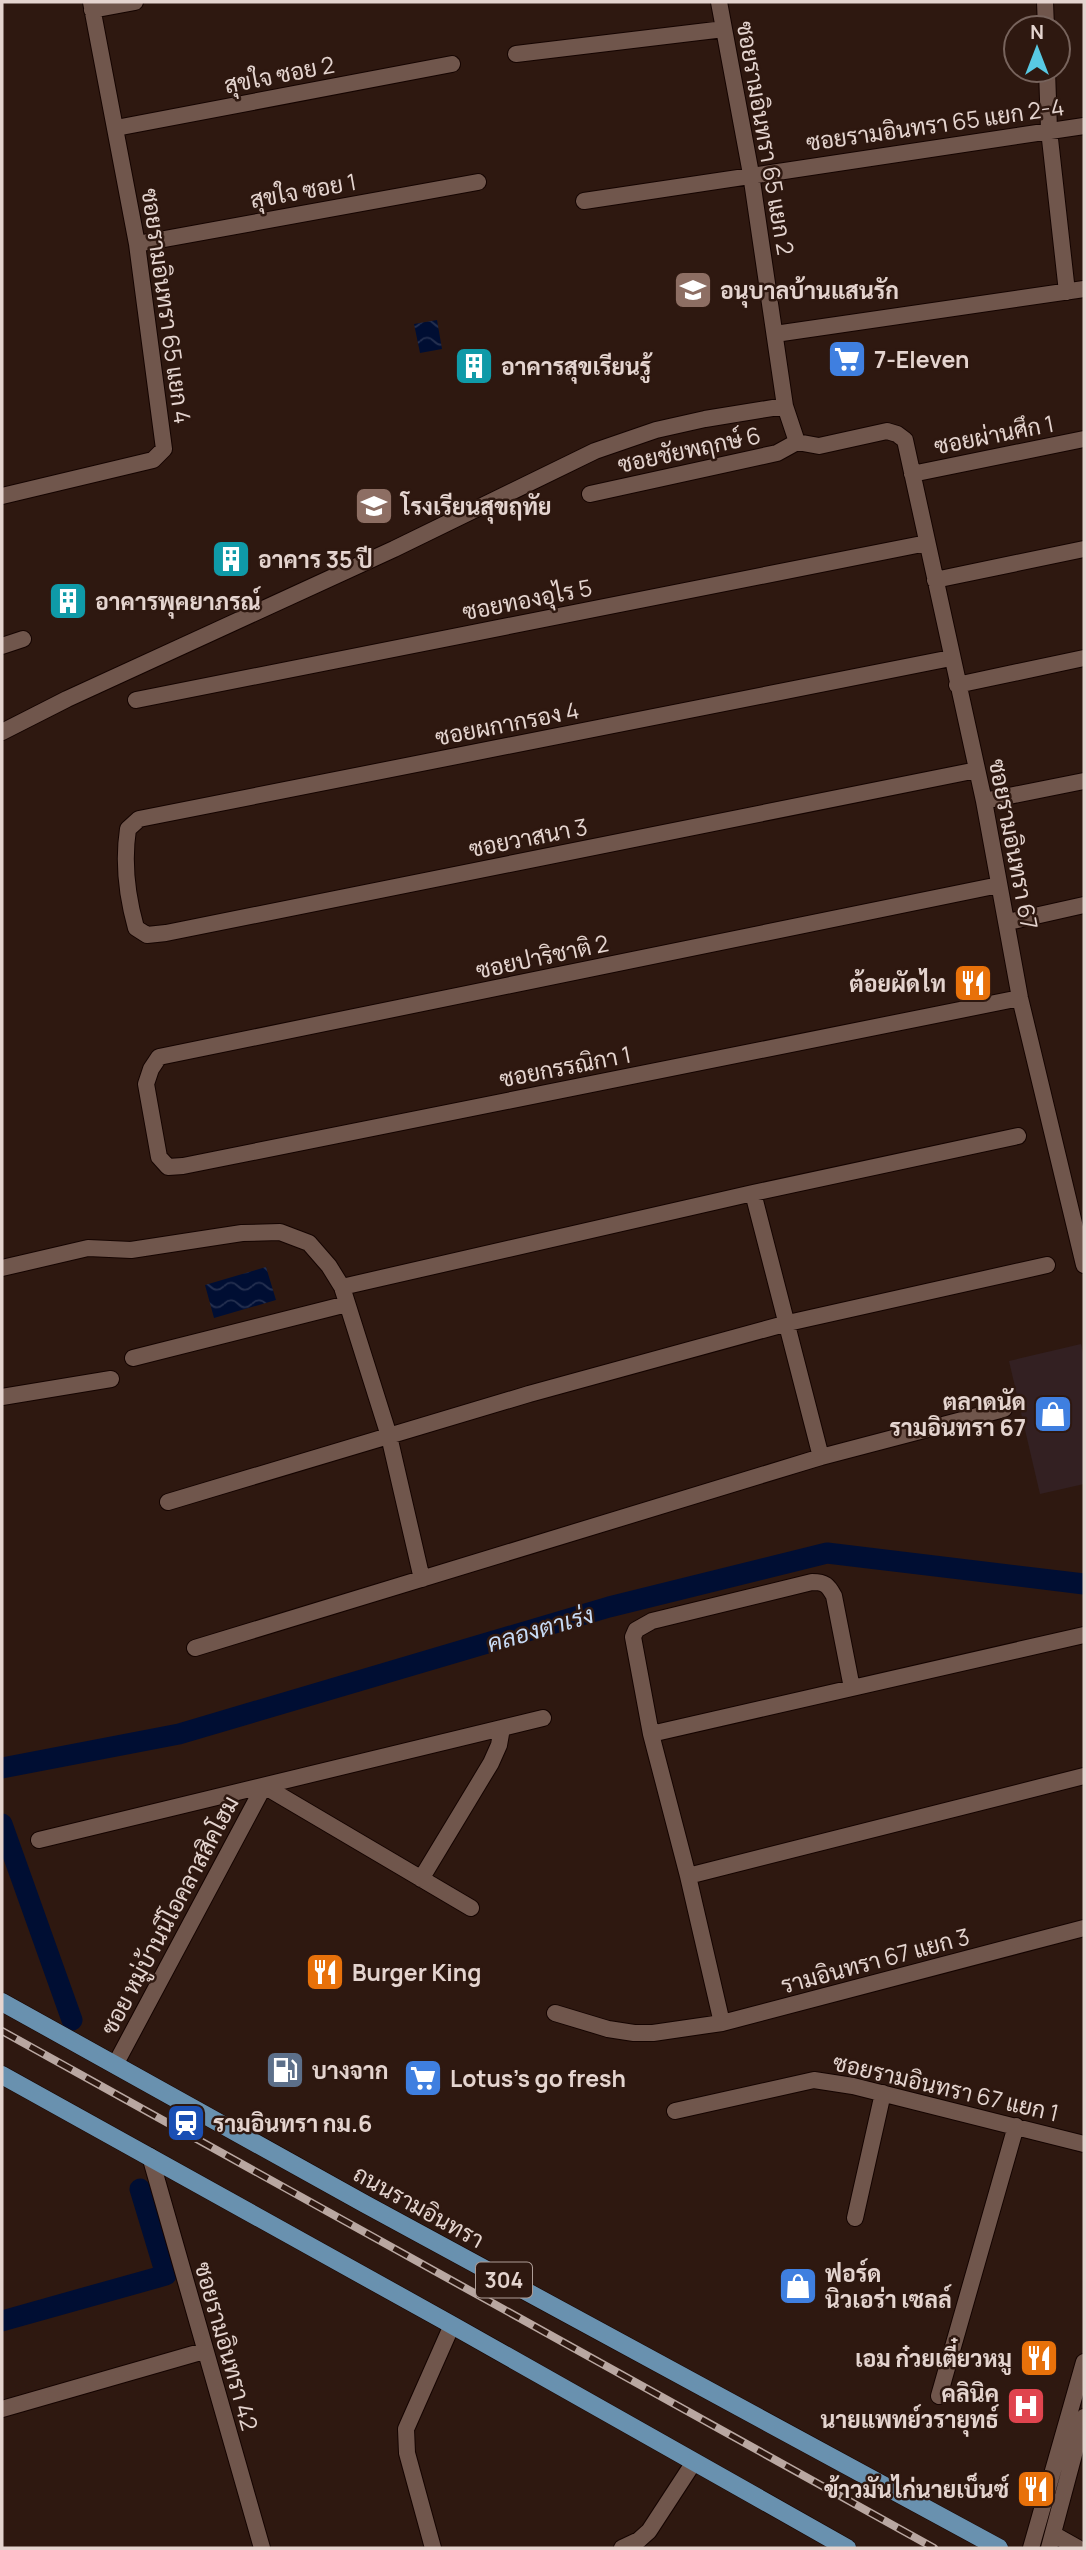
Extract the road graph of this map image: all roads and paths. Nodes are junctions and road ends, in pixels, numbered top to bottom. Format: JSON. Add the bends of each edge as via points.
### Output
{"nodes":[{"id":1,"x":135,"y":2,"type":"edge"},
{"id":2,"x":719,"y":2,"type":"edge"},
{"id":3,"x":92,"y":6,"type":"edge"},
{"id":4,"x":724,"y":29,"type":"junction"},
{"id":5,"x":516,"y":54,"type":"dead end"},
{"id":6,"x":452,"y":64,"type":"dead end"},
{"id":7,"x":1047,"y":84,"type":"edge"},
{"id":8,"x":1084,"y":126,"type":"edge"},
{"id":9,"x":116,"y":128,"type":"junction"},
{"id":10,"x":1049,"y":130,"type":"junction"},
{"id":11,"x":751,"y":174,"type":"junction"},
{"id":12,"x":478,"y":182,"type":"dead end"},
{"id":13,"x":584,"y":201,"type":"dead end"},
{"id":14,"x":137,"y":244,"type":"junction"},
{"id":15,"x":1084,"y":289,"type":"edge"},
{"id":16,"x":1067,"y":292,"type":"junction"},
{"id":17,"x":775,"y":334,"type":"junction"},
{"id":18,"x":785,"y":406,"type":"junction"},
{"id":19,"x":1084,"y":439,"type":"edge"},
{"id":20,"x":797,"y":442,"type":"junction"},
{"id":21,"x":912,"y":474,"type":"junction"},
{"id":22,"x":590,"y":494,"type":"dead end"},
{"id":23,"x":2,"y":496,"type":"edge"},
{"id":24,"x":927,"y":543,"type":"junction"},
{"id":25,"x":1084,"y":549,"type":"edge"},
{"id":26,"x":935,"y":580,"type":"junction"},
{"id":27,"x":23,"y":639,"type":"dead end"},
{"id":28,"x":2,"y":646,"type":"edge"},
{"id":29,"x":951,"y":658,"type":"junction"},
{"id":30,"x":1084,"y":658,"type":"edge"},
{"id":31,"x":957,"y":685,"type":"junction"},
{"id":32,"x":136,"y":700,"type":"dead end"},
{"id":33,"x":2,"y":732,"type":"edge"},
{"id":34,"x":977,"y":770,"type":"junction"},
{"id":35,"x":1084,"y":781,"type":"edge"},
{"id":36,"x":984,"y":801,"type":"junction"},
{"id":37,"x":128,"y":881,"type":"joint"},
{"id":38,"x":999,"y":885,"type":"junction"},
{"id":39,"x":1084,"y":905,"type":"edge"},
{"id":40,"x":1008,"y":922,"type":"junction"},
{"id":41,"x":1020,"y":998,"type":"junction"},
{"id":42,"x":152,"y":1120,"type":"joint"},
{"id":43,"x":1018,"y":1136,"type":"dead end"},
{"id":44,"x":753,"y":1193,"type":"junction"},
{"id":45,"x":1047,"y":1265,"type":"dead end"},
{"id":46,"x":1084,"y":1265,"type":"edge"},
{"id":47,"x":2,"y":1268,"type":"edge"},
{"id":48,"x":342,"y":1287,"type":"junction"},
{"id":49,"x":347,"y":1304,"type":"junction"},
{"id":50,"x":788,"y":1323,"type":"junction"},
{"id":51,"x":133,"y":1358,"type":"dead end"},
{"id":52,"x":111,"y":1379,"type":"dead end"},
{"id":53,"x":2,"y":1397,"type":"edge"},
{"id":54,"x":1004,"y":1409,"type":"dead end"},
{"id":55,"x":389,"y":1436,"type":"junction"},
{"id":56,"x":821,"y":1457,"type":"junction"},
{"id":57,"x":168,"y":1502,"type":"dead end"},
{"id":58,"x":422,"y":1579,"type":"junction"},
{"id":59,"x":1084,"y":1635,"type":"edge"},
{"id":60,"x":195,"y":1648,"type":"dead end"},
{"id":61,"x":852,"y":1688,"type":"junction"},
{"id":62,"x":542,"y":1718,"type":"dead end"},
{"id":63,"x":502,"y":1728,"type":"junction"},
{"id":64,"x":651,"y":1734,"type":"junction"},
{"id":65,"x":1084,"y":1776,"type":"edge"},
{"id":66,"x":264,"y":1786,"type":"junction"},
{"id":67,"x":39,"y":1840,"type":"dead end"},
{"id":68,"x":688,"y":1876,"type":"junction"},
{"id":69,"x":421,"y":1879,"type":"junction"},
{"id":70,"x":471,"y":1908,"type":"dead end"},
{"id":71,"x":1084,"y":1928,"type":"edge"},
{"id":72,"x":5,"y":2008,"type":"edge"},
{"id":73,"x":555,"y":2013,"type":"dead end"},
{"id":74,"x":722,"y":2023,"type":"junction"},
{"id":75,"x":114,"y":2065,"type":"junction"},
{"id":76,"x":2,"y":2075,"type":"edge"},
{"id":77,"x":883,"y":2093,"type":"junction"},
{"id":78,"x":675,"y":2111,"type":"dead end"},
{"id":79,"x":1016,"y":2126,"type":"junction"},
{"id":80,"x":1084,"y":2144,"type":"edge"},
{"id":81,"x":150,"y":2157,"type":"junction"},
{"id":82,"x":855,"y":2218,"type":"dead end"},
{"id":83,"x":452,"y":2325,"type":"junction"},
{"id":84,"x":204,"y":2351,"type":"junction"},
{"id":85,"x":1084,"y":2362,"type":"edge"},
{"id":86,"x":939,"y":2396,"type":"dead end"},
{"id":87,"x":2,"y":2409,"type":"edge"},
{"id":88,"x":1084,"y":2417,"type":"edge"},
{"id":89,"x":694,"y":2462,"type":"junction"},
{"id":90,"x":1051,"y":2541,"type":"edge"},
{"id":91,"x":260,"y":2548,"type":"edge"},
{"id":92,"x":433,"y":2548,"type":"edge"},
{"id":93,"x":622,"y":2548,"type":"edge"},
{"id":94,"x":847,"y":2548,"type":"edge"},
{"id":95,"x":999,"y":2548,"type":"edge"},
{"id":96,"x":1031,"y":2548,"type":"edge"},
{"id":97,"x":1078,"y":2548,"type":"edge"}],
"edges":[{"from":1,"to":3,"type":"street"},
{"from":2,"to":4,"type":"street","name":"ซอยรามอินทรา 65 แยก 2"},
{"from":3,"to":9,"type":"street","name":"ซอยรามอินทรา 65 แยก 4"},
{"from":4,"to":5,"type":"street"},
{"from":4,"to":11,"type":"street","name":"ซอยรามอินทรา 65 แยก 2"},
{"from":6,"to":9,"type":"street","name":"สุขใจ ซอย 2"},
{"from":7,"to":10,"type":"street"},
{"from":8,"to":10,"type":"street","name":"ซอยรามอินทรา 65 แยก 2-4"},
{"from":9,"to":14,"type":"street","name":"ซอยรามอินทรา 65 แยก 4"},
{"from":10,"to":11,"type":"street","name":"ซอยรามอินทรา 65 แยก 2-4"},
{"from":10,"to":16,"type":"street"},
{"from":11,"to":13,"type":"street","name":"ซอยรามอินทรา 65 แยก 2-4"},
{"from":11,"to":17,"type":"street","name":"ซอยรามอินทรา 65 แยก 2"},
{"from":12,"to":14,"type":"street","name":"สุขใจ ซอย 1"},
{"from":14,"to":23,"type":"street","name":"ซอยรามอินทรา 65 แยก 4","via":[[164,449],[153,460]]},
{"from":15,"to":16,"type":"street"},
{"from":16,"to":17,"type":"street"},
{"from":17,"to":18,"type":"street","name":"ซอยรามอินทรา 65 แยก 2"},
{"from":18,"to":20,"type":"street","name":"ซอยรามอินทรา 65 แยก 2"},
{"from":18,"to":33,"type":"street","via":[[693,421],[595,451]]},
{"from":19,"to":21,"type":"street","name":"ซอยผ่านศึก 1"},
{"from":20,"to":21,"type":"street","name":"ซอยรามอินทรา 67","via":[[819,446],[887,431],[905,440]]},
{"from":20,"to":22,"type":"street","name":"ซอยชัยพฤกษ์ 6","via":[[777,453]]},
{"from":21,"to":24,"type":"street","name":"ซอยรามอินทรา 67"},
{"from":24,"to":26,"type":"street","name":"ซอยรามอินทรา 67"},
{"from":24,"to":32,"type":"street","name":"ซอยทองอุไร 5"},
{"from":25,"to":26,"type":"street"},
{"from":26,"to":29,"type":"street","name":"ซอยรามอินทรา 67"},
{"from":27,"to":28,"type":"street"},
{"from":29,"to":31,"type":"street","name":"ซอยรามอินทรา 67"},
{"from":29,"to":37,"type":"street","name":"ซอยผกากรอง 4","via":[[139,819],[128,829],[124,854]]},
{"from":30,"to":31,"type":"street"},
{"from":31,"to":34,"type":"street","name":"ซอยรามอินทรา 67"},
{"from":34,"to":36,"type":"street","name":"ซอยรามอินทรา 67"},
{"from":34,"to":37,"type":"street","name":"ซอยวาสนา 3","via":[[166,933],[147,935],[136,928]]},
{"from":35,"to":36,"type":"street"},
{"from":36,"to":38,"type":"street","name":"ซอยรามอินทรา 67"},
{"from":38,"to":40,"type":"street","name":"ซอยรามอินทรา 67"},
{"from":38,"to":42,"type":"street","name":"ซอยปาริชาติ 2","via":[[159,1057],[146,1084]]},
{"from":39,"to":40,"type":"street"},
{"from":40,"to":41,"type":"street","name":"ซอยรามอินทรา 67"},
{"from":41,"to":42,"type":"street","name":"ซอยกรรณิกา 1","via":[[183,1166],[168,1167],[159,1157]]},
{"from":41,"to":46,"type":"street","name":"ซอยรามอินทรา 67"},
{"from":43,"to":44,"type":"street"},
{"from":44,"to":48,"type":"street"},
{"from":44,"to":50,"type":"street"},
{"from":45,"to":50,"type":"street"},
{"from":47,"to":48,"type":"street","via":[[88,1248],[131,1250],[280,1231],[309,1244]]},
{"from":48,"to":49,"type":"street"},
{"from":49,"to":51,"type":"street"},
{"from":49,"to":55,"type":"street"},
{"from":50,"to":55,"type":"street"},
{"from":50,"to":56,"type":"street"},
{"from":52,"to":53,"type":"street"},
{"from":54,"to":56,"type":"street"},
{"from":55,"to":57,"type":"street"},
{"from":55,"to":58,"type":"street"},
{"from":56,"to":58,"type":"street"},
{"from":58,"to":60,"type":"street"},
{"from":59,"to":61,"type":"street"},
{"from":61,"to":64,"type":"street"},
{"from":61,"to":64,"type":"street","via":[[834,1596],[822,1581],[812,1581],[652,1621],[636,1630],[634,1646]]},
{"from":62,"to":63,"type":"street","name":"ซอย หมู่บ้านนีโอคลาสสิคโฮม"},
{"from":63,"to":66,"type":"street","name":"ซอย หมู่บ้านนีโอคลาสสิคโฮม"},
{"from":63,"to":69,"type":"street","via":[[491,1763]]},
{"from":64,"to":68,"type":"street"},
{"from":65,"to":68,"type":"street"},
{"from":66,"to":67,"type":"street","name":"ซอย หมู่บ้านนีโอคลาสสิคโฮม"},
{"from":66,"to":69,"type":"street","name":"ซอย หมู่บ้านนีโอคลาสสิคโฮม"},
{"from":66,"to":75,"type":"street","name":"ซอย หมู่บ้านนีโอคลาสสิคโฮม"},
{"from":68,"to":74,"type":"street"},
{"from":69,"to":70,"type":"street","name":"ซอย หมู่บ้านนีโอคลาสสิคโฮม"},
{"from":71,"to":74,"type":"street","name":"รามอินทรา 67 แยก 3"},
{"from":72,"to":75,"type":"main road","name":"ถนนรามอินทรา","number":"304"},
{"from":73,"to":74,"type":"street","name":"รามอินทรา 67 แยก 3","via":[[634,2033]]},
{"from":75,"to":95,"type":"main road","name":"ถนนรามอินทรา","number":"304"},
{"from":76,"to":81,"type":"main road"},
{"from":77,"to":78,"type":"street","name":"ซอยรามอินทรา 67 แยก 1","via":[[814,2080]]},
{"from":77,"to":79,"type":"street","name":"ซอยรามอินทรา 67 แยก 1"},
{"from":77,"to":82,"type":"street"},
{"from":79,"to":80,"type":"street","name":"ซอยรามอินทรา 67 แยก 1"},
{"from":79,"to":86,"type":"street"},
{"from":81,"to":83,"type":"main road"},
{"from":81,"to":84,"type":"street","name":"ซอยรามอินทรา 42"},
{"from":83,"to":89,"type":"main road"},
{"from":83,"to":92,"type":"street","via":[[406,2429],[407,2452]]},
{"from":84,"to":87,"type":"street"},
{"from":84,"to":91,"type":"street","name":"ซอยรามอินทรา 42"},
{"from":85,"to":96,"type":"street"},
{"from":88,"to":90,"type":"street"},
{"from":89,"to":93,"type":"street","via":[[649,2531]]},
{"from":89,"to":94,"type":"main road"},
{"from":90,"to":97,"type":"street"}]}
